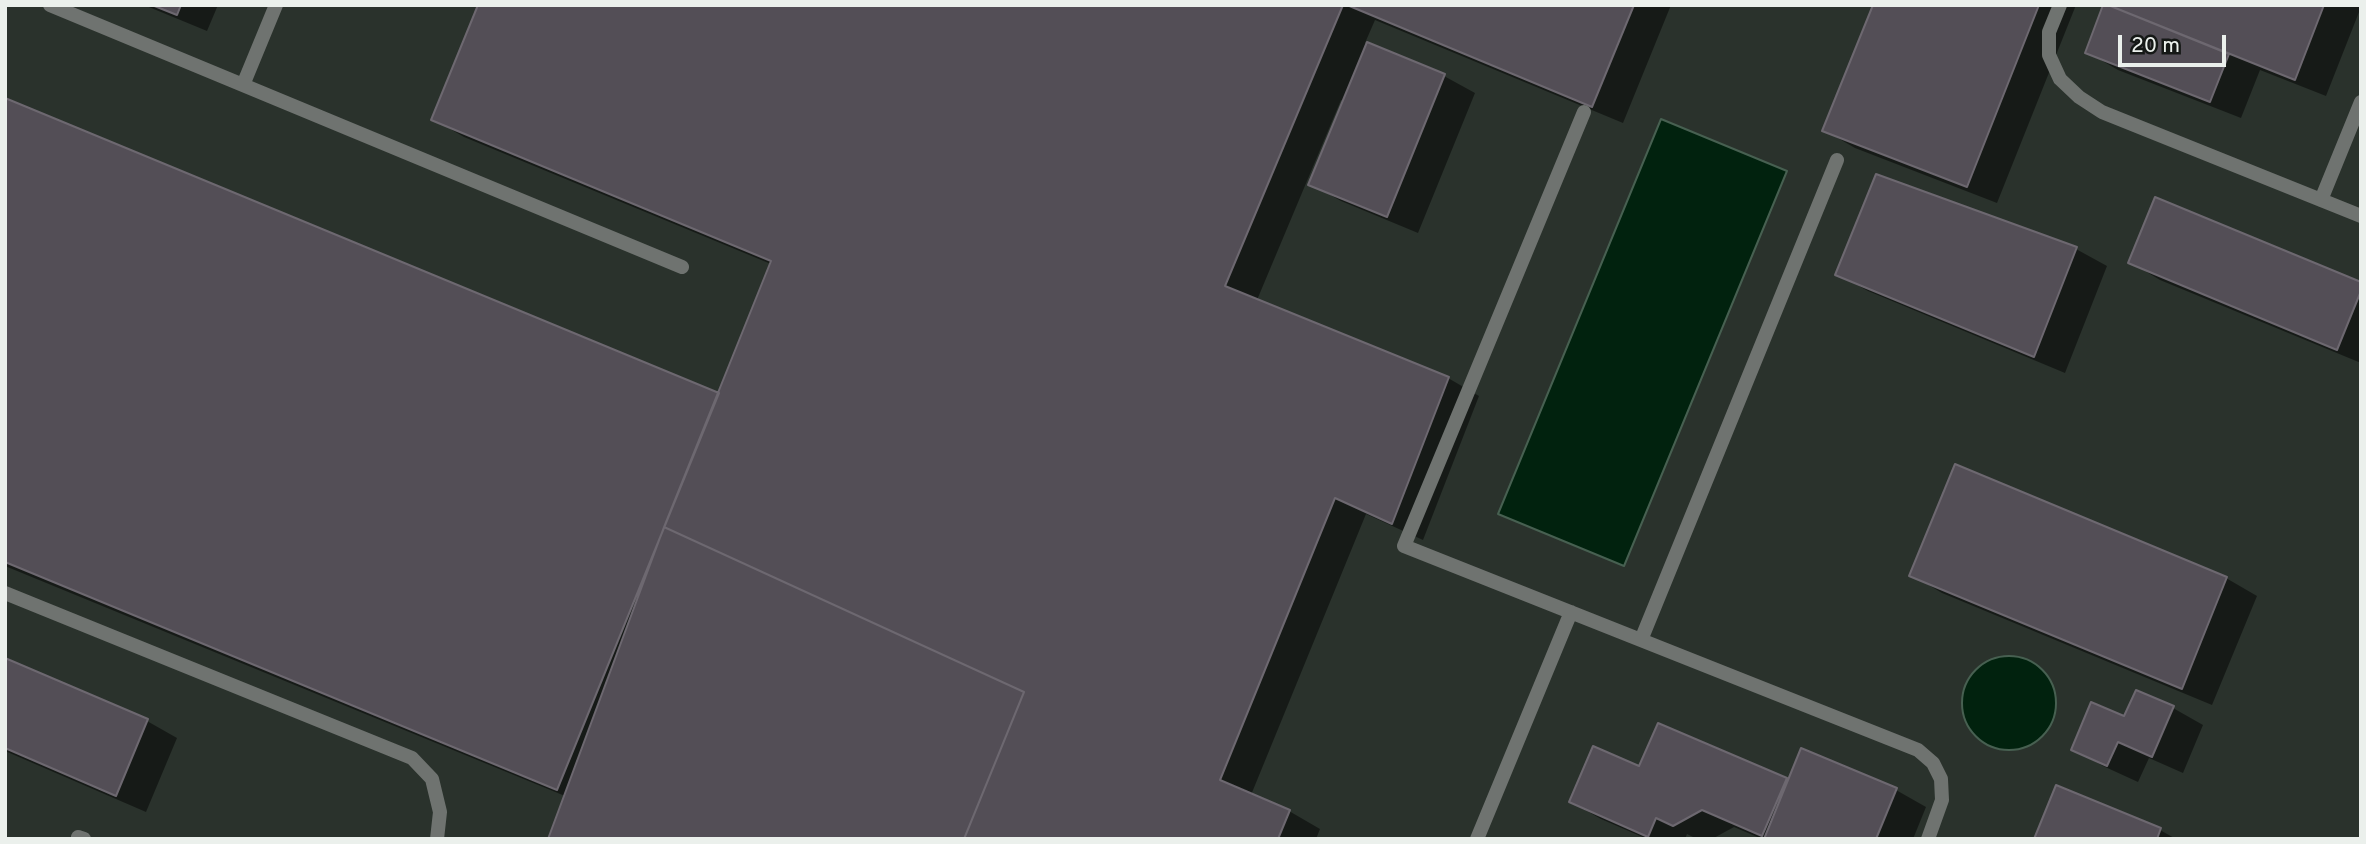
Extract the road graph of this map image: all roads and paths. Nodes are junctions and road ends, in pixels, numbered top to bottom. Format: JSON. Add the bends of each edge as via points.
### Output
{"nodes":[{"id":1,"x":50,"y":5,"type":"edge"},
{"id":2,"x":276,"y":5,"type":"edge"},
{"id":3,"x":2060,"y":5,"type":"edge"},
{"id":4,"x":243,"y":85,"type":"junction"},
{"id":5,"x":2361,"y":102,"type":"edge"},
{"id":6,"x":1584,"y":112,"type":"dead end"},
{"id":7,"x":1837,"y":160,"type":"dead end"},
{"id":8,"x":2321,"y":200,"type":"junction"},
{"id":9,"x":2361,"y":216,"type":"edge"},
{"id":10,"x":682,"y":267,"type":"dead end"},
{"id":11,"x":5,"y":593,"type":"edge"},
{"id":12,"x":1571,"y":612,"type":"junction"},
{"id":13,"x":1642,"y":640,"type":"junction"},
{"id":14,"x":437,"y":839,"type":"edge"},
{"id":15,"x":1477,"y":839,"type":"edge"},
{"id":16,"x":1928,"y":839,"type":"edge"}],
"edges":[{"from":1,"to":4,"type":"lane"},
{"from":2,"to":4,"type":"lane"},
{"from":3,"to":8,"type":"lane","via":[[2049,32],[2049,55],[2060,79],[2079,97],[2102,112]]},
{"from":4,"to":10,"type":"lane"},
{"from":5,"to":8,"type":"lane"},
{"from":6,"to":12,"type":"lane","via":[[1404,546]]},
{"from":7,"to":13,"type":"lane"},
{"from":8,"to":9,"type":"lane"},
{"from":11,"to":14,"type":"lane","via":[[412,758],[432,779],[440,812]]},
{"from":12,"to":13,"type":"lane"},
{"from":12,"to":15,"type":"lane"},
{"from":13,"to":16,"type":"lane","via":[[1917,750],[1933,763],[1941,779],[1942,800]]}]}
